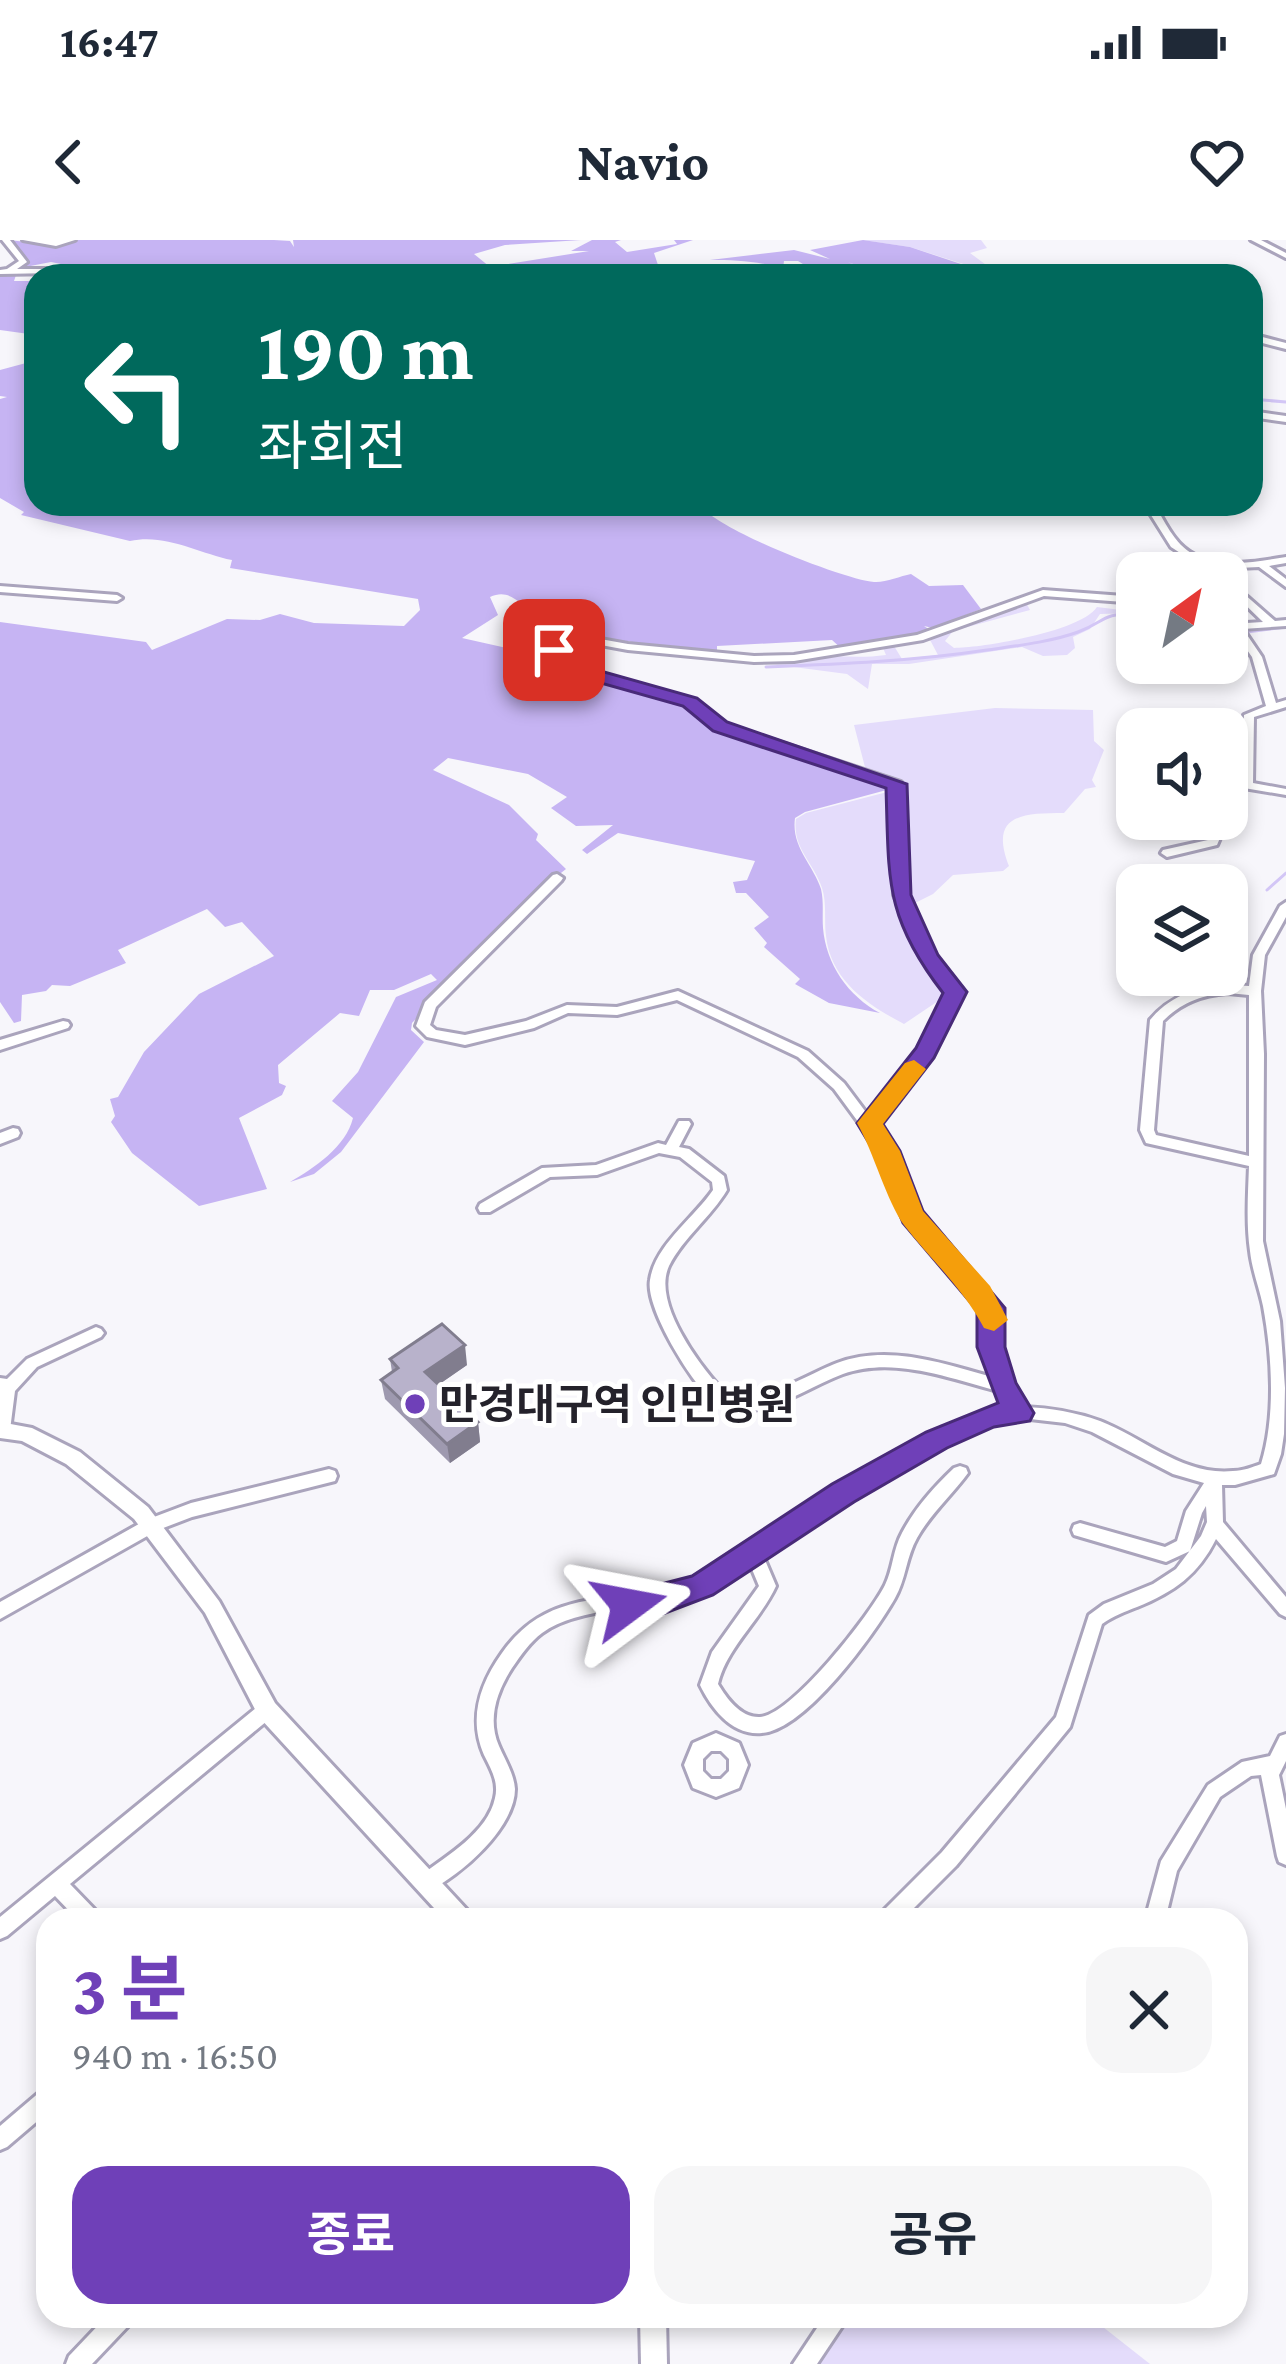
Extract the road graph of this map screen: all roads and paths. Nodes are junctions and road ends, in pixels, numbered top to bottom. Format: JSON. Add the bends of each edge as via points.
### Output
{"nodes":[{"id":1,"x":6,"y":240,"type":"edge"},
{"id":2,"x":26,"y":240,"type":"edge"},
{"id":3,"x":70,"y":240,"type":"edge"},
{"id":4,"x":1255,"y":240,"type":"edge"},
{"id":5,"x":1286,"y":256,"type":"edge"},
{"id":6,"x":4,"y":271,"type":"edge"},
{"id":7,"x":1156,"y":516,"type":"edge"},
{"id":8,"x":1187,"y":552,"type":"edge"},
{"id":9,"x":1286,"y":560,"type":"edge"},
{"id":10,"x":1261,"y":564,"type":"junction"},
{"id":11,"x":1248,"y":565,"type":"edge"},
{"id":12,"x":1286,"y":584,"type":"edge"},
{"id":13,"x":0,"y":589,"type":"edge"},
{"id":14,"x":1116,"y":597,"type":"edge"},
{"id":15,"x":117,"y":598,"type":"dead end"},
{"id":16,"x":1248,"y":602,"type":"edge"},
{"id":17,"x":1271,"y":623,"type":"junction"},
{"id":18,"x":1286,"y":623,"type":"edge"},
{"id":19,"x":1248,"y":625,"type":"edge"},
{"id":20,"x":1248,"y":646,"type":"edge"},
{"id":21,"x":1286,"y":703,"type":"edge"},
{"id":22,"x":1270,"y":705,"type":"junction"},
{"id":23,"x":1248,"y":760,"type":"edge"},
{"id":24,"x":1248,"y":783,"type":"edge"},
{"id":25,"x":1286,"y":792,"type":"edge"},
{"id":26,"x":1214,"y":840,"type":"edge"},
{"id":27,"x":1167,"y":853,"type":"dead end"},
{"id":28,"x":557,"y":878,"type":"dead end"},
{"id":29,"x":1286,"y":906,"type":"edge"},
{"id":30,"x":1255,"y":992,"type":"junction"},
{"id":31,"x":63,"y":1025,"type":"dead end"},
{"id":32,"x":0,"y":1045,"type":"edge"},
{"id":33,"x":869,"y":1123,"type":"junction"},
{"id":34,"x":684,"y":1124,"type":"dead end"},
{"id":35,"x":671,"y":1149,"type":"junction"},
{"id":36,"x":1257,"y":1163,"type":"junction"},
{"id":37,"x":485,"y":1208,"type":"dead end"},
{"id":38,"x":97,"y":1333,"type":"dead end"},
{"id":39,"x":4,"y":1385,"type":"edge"},
{"id":40,"x":1003,"y":1386,"type":"junction"},
{"id":41,"x":1020,"y":1413,"type":"junction"},
{"id":42,"x":1,"y":1430,"type":"edge"},
{"id":43,"x":1286,"y":1460,"type":"edge"},
{"id":44,"x":1268,"y":1469,"type":"junction"},
{"id":45,"x":960,"y":1472,"type":"dead end"},
{"id":46,"x":329,"y":1476,"type":"dead end"},
{"id":47,"x":1214,"y":1482,"type":"junction"},
{"id":48,"x":1215,"y":1522,"type":"junction"},
{"id":49,"x":152,"y":1525,"type":"junction"},
{"id":50,"x":1080,"y":1530,"type":"dead end"},
{"id":51,"x":752,"y":1550,"type":"junction"},
{"id":52,"x":1286,"y":1609,"type":"edge"},
{"id":53,"x":0,"y":1611,"type":"edge"},
{"id":54,"x":268,"y":1710,"type":"junction"},
{"id":55,"x":738,"y":1719,"type":"junction"},
{"id":56,"x":1286,"y":1742,"type":"edge"},
{"id":57,"x":725,"y":1744,"type":"dead end"},
{"id":58,"x":1276,"y":1764,"type":"junction"},
{"id":59,"x":1286,"y":1856,"type":"edge"},
{"id":60,"x":428,"y":1882,"type":"junction"},
{"id":61,"x":57,"y":1884,"type":"junction"},
{"id":62,"x":80,"y":1908,"type":"edge"},
{"id":63,"x":450,"y":1908,"type":"edge"},
{"id":64,"x":900,"y":1908,"type":"edge"},
{"id":65,"x":1158,"y":1908,"type":"edge"},
{"id":66,"x":0,"y":1929,"type":"edge"},
{"id":67,"x":36,"y":2108,"type":"edge"},
{"id":68,"x":0,"y":2140,"type":"edge"},
{"id":69,"x":111,"y":2328,"type":"edge"},
{"id":70,"x":653,"y":2328,"type":"edge"},
{"id":71,"x":830,"y":2328,"type":"edge"},
{"id":72,"x":77,"y":2364,"type":"edge"},
{"id":73,"x":654,"y":2364,"type":"edge"},
{"id":74,"x":804,"y":2364,"type":"edge"}],
"edges":[{"from":1,"to":6,"type":"street","via":[[23,262]]},
{"from":2,"to":3,"type":"street"},
{"from":4,"to":5,"type":"street"},
{"from":7,"to":8,"type":"street"},
{"from":9,"to":10,"type":"street"},
{"from":10,"to":11,"type":"street"},
{"from":10,"to":12,"type":"street"},
{"from":13,"to":15,"type":"street"},
{"from":14,"to":33,"type":"street","via":[[1037,594],[919,638],[794,658],[567,636],[555,642],[565,667],[690,702],[720,727],[897,784],[900,895],[928,957],[956,992],[926,1052]]},
{"from":16,"to":17,"type":"street"},
{"from":17,"to":18,"type":"street"},
{"from":17,"to":19,"type":"street"},
{"from":20,"to":22,"type":"street"},
{"from":21,"to":22,"type":"street"},
{"from":22,"to":23,"type":"street","via":[[1250,715]]},
{"from":24,"to":25,"type":"street"},
{"from":26,"to":27,"type":"street"},
{"from":28,"to":33,"type":"street","via":[[430,1005],[423,1026],[432,1034],[465,1040],[567,1010],[617,1011],[689,997],[802,1054]]},
{"from":29,"to":30,"type":"street","via":[[1259,955]]},
{"from":30,"to":36,"type":"street"},
{"from":30,"to":36,"type":"street","via":[[1214,987],[1157,1020],[1147,1130],[1166,1145]]},
{"from":31,"to":32,"type":"street"},
{"from":33,"to":40,"type":"street","via":[[912,1216],[991,1308]]},
{"from":34,"to":35,"type":"street"},
{"from":35,"to":37,"type":"street","via":[[598,1170],[547,1172]]},
{"from":35,"to":40,"type":"street","via":[[719,1180],[655,1285],[657,1302],[713,1395],[732,1405],[753,1401],[874,1362]]},
{"from":36,"to":44,"type":"street","via":[[1258,1266],[1274,1351]]},
{"from":38,"to":39,"type":"street"},
{"from":39,"to":42,"type":"street"},
{"from":40,"to":41,"type":"street"},
{"from":41,"to":47,"type":"street","via":[[1092,1422]]},
{"from":41,"to":51,"type":"street","via":[[990,1416],[937,1440]]},
{"from":42,"to":49,"type":"street","via":[[73,1458]]},
{"from":43,"to":44,"type":"street"},
{"from":44,"to":47,"type":"street"},
{"from":45,"to":55,"type":"street","via":[[910,1535],[893,1587],[838,1662],[774,1721]]},
{"from":46,"to":49,"type":"street"},
{"from":47,"to":48,"type":"street"},
{"from":47,"to":50,"type":"street","via":[[1184,1546],[1166,1555]]},
{"from":48,"to":52,"type":"street"},
{"from":48,"to":64,"type":"street","via":[[1184,1576],[1095,1620],[1064,1721]]},
{"from":49,"to":53,"type":"street"},
{"from":49,"to":54,"type":"street","via":[[212,1607]]},
{"from":51,"to":55,"type":"street","via":[[768,1586],[713,1659],[709,1685]]},
{"from":51,"to":60,"type":"street","via":[[702,1586],[660,1601],[560,1612],[526,1634],[486,1700],[487,1739],[506,1800],[490,1830]]},
{"from":54,"to":60,"type":"street"},
{"from":54,"to":61,"type":"street"},
{"from":55,"to":57,"type":"street"},
{"from":56,"to":58,"type":"street"},
{"from":58,"to":59,"type":"street","via":[[1270,1775]]},
{"from":58,"to":65,"type":"street","via":[[1248,1768],[1214,1791],[1168,1868]]},
{"from":60,"to":63,"type":"street"},
{"from":61,"to":62,"type":"street"},
{"from":61,"to":66,"type":"street"},
{"from":67,"to":68,"type":"street"},
{"from":69,"to":72,"type":"street"},
{"from":70,"to":73,"type":"street"},
{"from":71,"to":74,"type":"street"}]}
